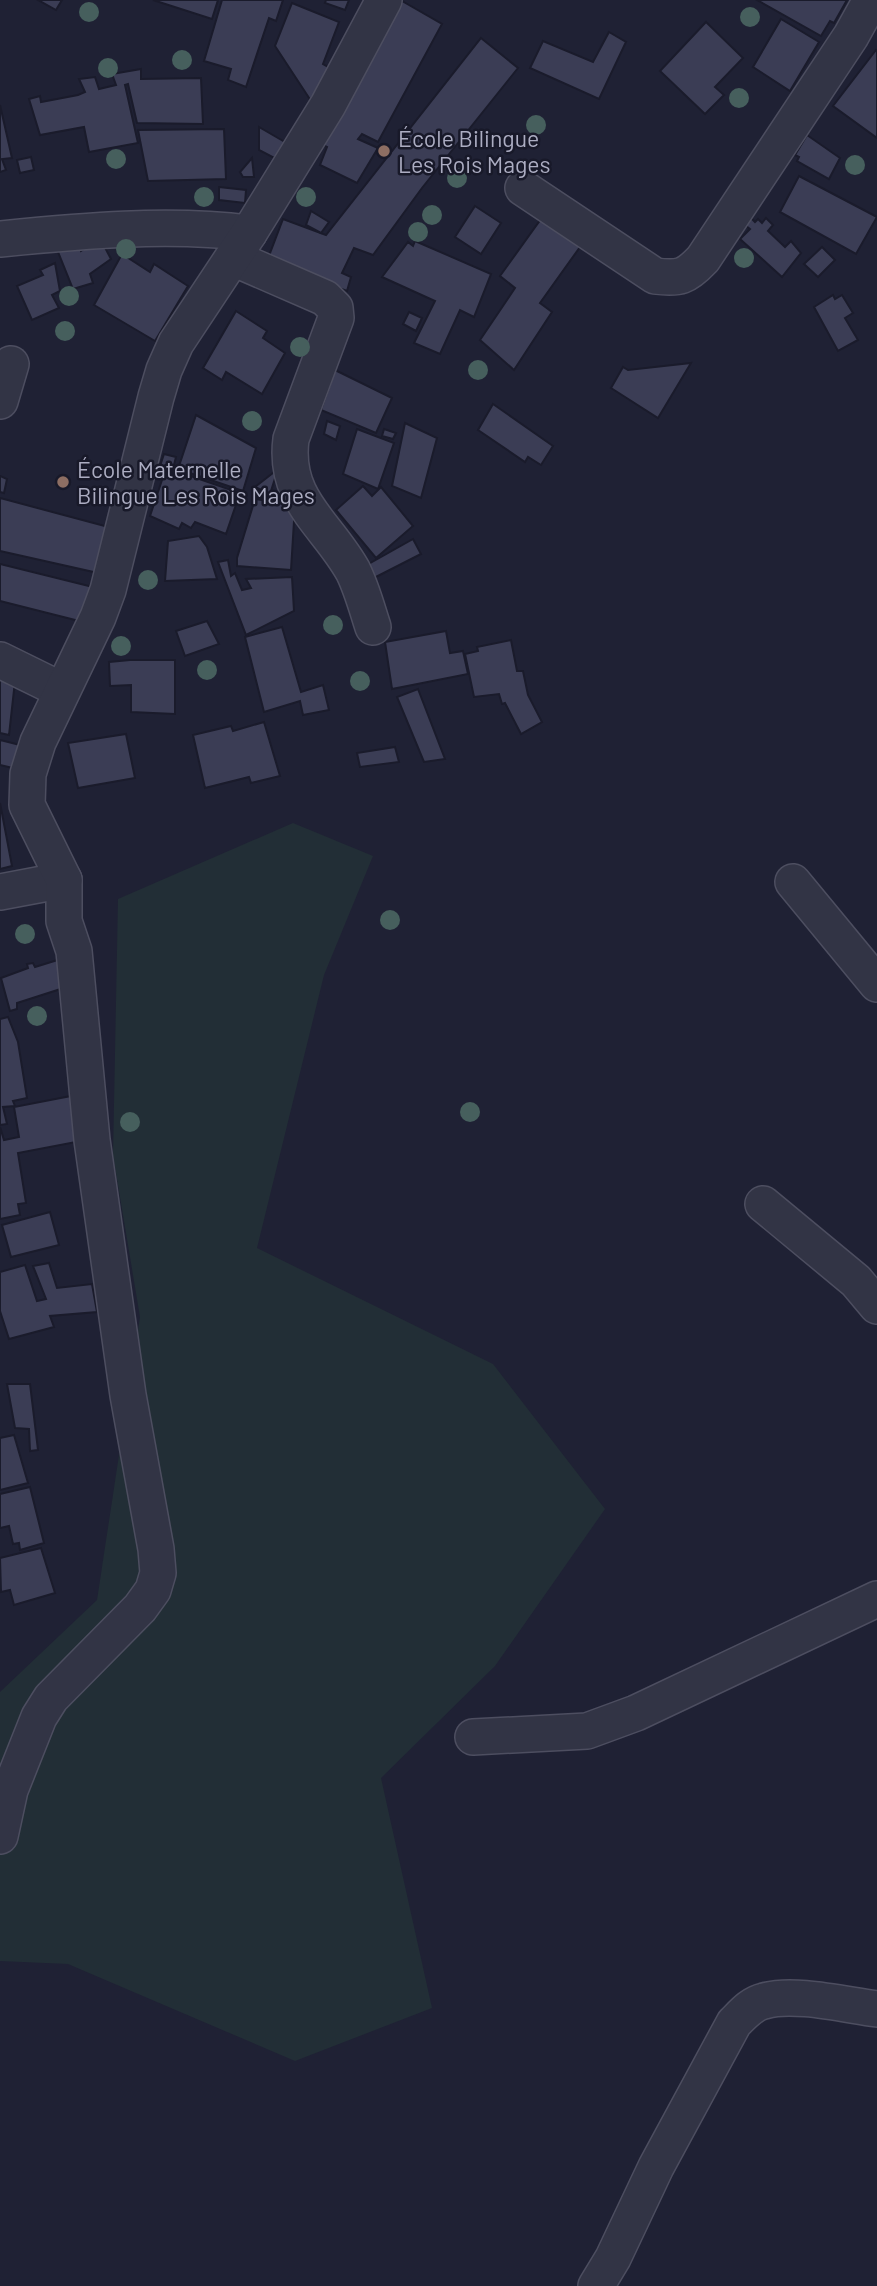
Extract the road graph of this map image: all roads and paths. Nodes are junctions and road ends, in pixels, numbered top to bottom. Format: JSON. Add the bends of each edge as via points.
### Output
{"nodes":[{"id":1,"x":384,"y":0,"type":"edge"},
{"id":2,"x":871,"y":0,"type":"edge"},
{"id":3,"x":523,"y":188,"type":"dead end"},
{"id":4,"x":0,"y":239,"type":"edge"},
{"id":5,"x":241,"y":246,"type":"junction"},
{"id":6,"x":10,"y":364,"type":"dead end"},
{"id":7,"x":0,"y":401,"type":"edge"},
{"id":8,"x":373,"y":627,"type":"dead end"},
{"id":9,"x":0,"y":660,"type":"edge"},
{"id":10,"x":61,"y":690,"type":"junction"},
{"id":11,"x":64,"y":880,"type":"junction"},
{"id":12,"x":793,"y":882,"type":"dead end"},
{"id":13,"x":0,"y":892,"type":"edge"},
{"id":14,"x":877,"y":984,"type":"edge"},
{"id":15,"x":763,"y":1204,"type":"dead end"},
{"id":16,"x":877,"y":1306,"type":"edge"},
{"id":17,"x":877,"y":1599,"type":"edge"},
{"id":18,"x":473,"y":1737,"type":"dead end"},
{"id":19,"x":0,"y":1836,"type":"edge"},
{"id":20,"x":877,"y":2009,"type":"edge"},
{"id":21,"x":596,"y":2286,"type":"edge"}],
"edges":[{"from":1,"to":5,"type":"street","via":[[328,105]]},
{"from":2,"to":3,"type":"street","via":[[692,271],[676,279],[655,276]]},
{"from":4,"to":5,"type":"street","via":[[83,231],[210,228]]},
{"from":5,"to":8,"type":"street","via":[[335,308],[336,318],[288,458],[300,497],[352,570]]},
{"from":5,"to":10,"type":"street","via":[[176,344],[164,370],[108,590]]},
{"from":6,"to":7,"type":"street"},
{"from":9,"to":10,"type":"street"},
{"from":10,"to":11,"type":"street","via":[[28,774],[27,805]]},
{"from":11,"to":13,"type":"street"},
{"from":11,"to":19,"type":"street","via":[[64,921],[74,951],[92,1140],[158,1573],[140,1608],[51,1698],[39,1717],[10,1790]]},
{"from":12,"to":14,"type":"street"},
{"from":15,"to":16,"type":"street","via":[[856,1281]]},
{"from":17,"to":18,"type":"street","via":[[636,1713],[587,1731]]},
{"from":20,"to":21,"type":"street","via":[[783,1997],[747,2009],[734,2023]]}]}
